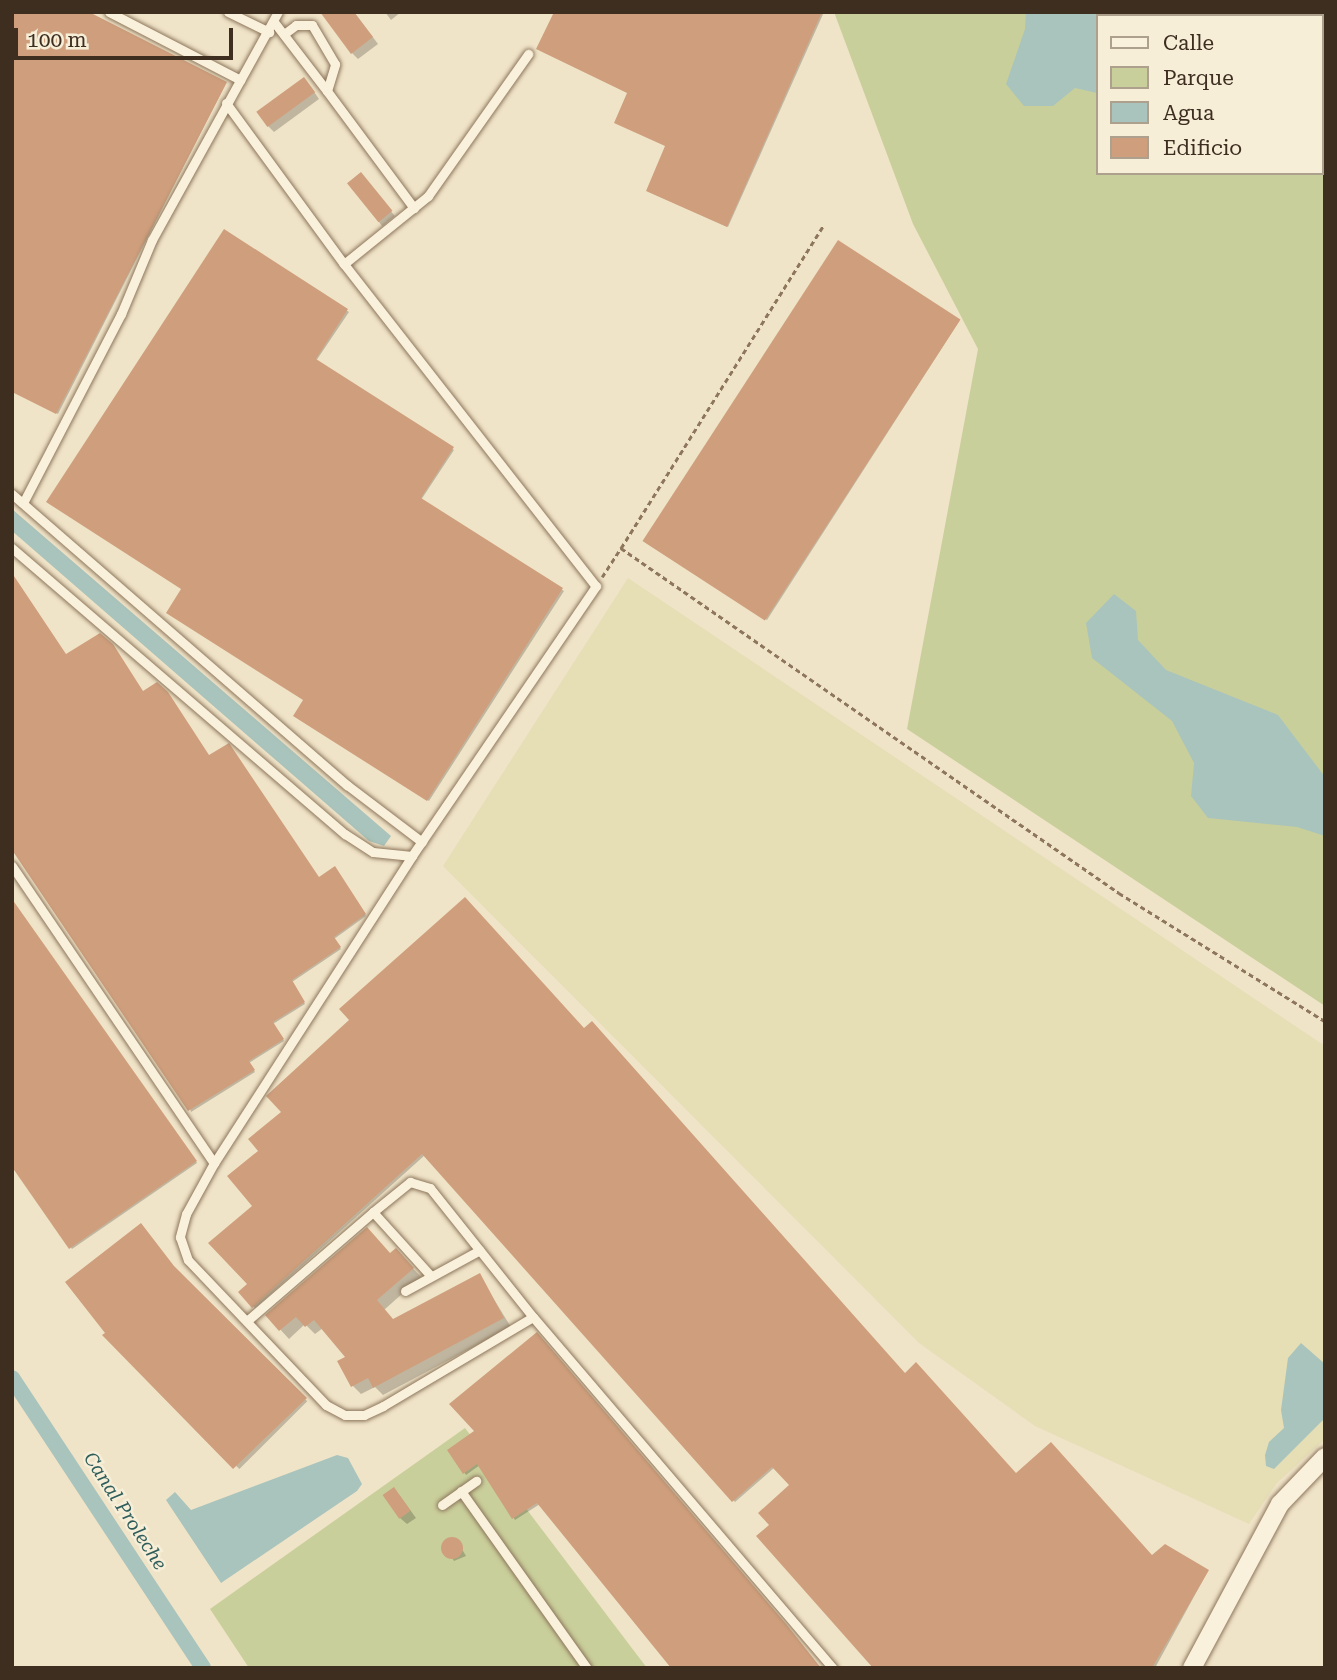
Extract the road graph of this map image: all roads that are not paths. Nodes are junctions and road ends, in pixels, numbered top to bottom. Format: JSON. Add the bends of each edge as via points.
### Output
{"nodes":[{"id":1,"x":109,"y":12,"type":"edge"},
{"id":2,"x":228,"y":12,"type":"edge"},
{"id":3,"x":276,"y":17,"type":"edge"},
{"id":4,"x":268,"y":32,"type":"junction"},
{"id":5,"x":284,"y":34,"type":"junction"},
{"id":6,"x":528,"y":54,"type":"dead end"},
{"id":7,"x":241,"y":79,"type":"junction"},
{"id":8,"x":327,"y":91,"type":"junction"},
{"id":9,"x":226,"y":103,"type":"junction"},
{"id":10,"x":414,"y":208,"type":"junction"},
{"id":11,"x":344,"y":264,"type":"junction"},
{"id":12,"x":12,"y":494,"type":"edge"},
{"id":13,"x":23,"y":503,"type":"junction"},
{"id":14,"x":12,"y":548,"type":"edge"},
{"id":15,"x":422,"y":842,"type":"junction"},
{"id":16,"x":412,"y":856,"type":"junction"},
{"id":17,"x":12,"y":866,"type":"edge"},
{"id":18,"x":215,"y":1163,"type":"junction"},
{"id":19,"x":373,"y":1212,"type":"junction"},
{"id":20,"x":480,"y":1250,"type":"junction"},
{"id":21,"x":430,"y":1275,"type":"junction"},
{"id":22,"x":405,"y":1290,"type":"dead end"},
{"id":23,"x":533,"y":1317,"type":"junction"},
{"id":24,"x":248,"y":1320,"type":"junction"},
{"id":25,"x":1325,"y":1457,"type":"edge"},
{"id":26,"x":476,"y":1481,"type":"dead end"},
{"id":27,"x":461,"y":1491,"type":"junction"},
{"id":28,"x":442,"y":1505,"type":"dead end"},
{"id":29,"x":587,"y":1668,"type":"edge"},
{"id":30,"x":833,"y":1668,"type":"edge"},
{"id":31,"x":1192,"y":1668,"type":"edge"}],
"edges":[{"from":1,"to":7,"type":"lane"},
{"from":2,"to":4,"type":"lane"},
{"from":3,"to":4,"type":"lane"},
{"from":3,"to":5,"type":"lane"},
{"from":4,"to":7,"type":"lane"},
{"from":5,"to":8,"type":"lane"},
{"from":5,"to":8,"type":"lane","via":[[296,24],[312,25],[335,64]]},
{"from":6,"to":10,"type":"lane","via":[[436,186]]},
{"from":7,"to":9,"type":"lane"},
{"from":8,"to":10,"type":"lane"},
{"from":9,"to":11,"type":"lane"},
{"from":9,"to":13,"type":"lane","via":[[152,240],[116,325]]},
{"from":10,"to":11,"type":"lane"},
{"from":11,"to":15,"type":"lane","via":[[596,586]]},
{"from":12,"to":13,"type":"lane"},
{"from":13,"to":15,"type":"lane","via":[[348,785]]},
{"from":14,"to":16,"type":"lane","via":[[345,834],[373,852]]},
{"from":15,"to":16,"type":"lane"},
{"from":16,"to":18,"type":"lane"},
{"from":17,"to":18,"type":"lane"},
{"from":18,"to":24,"type":"lane","via":[[186,1213],[180,1237],[188,1260]]},
{"from":19,"to":20,"type":"lane","via":[[410,1182],[421,1182]]},
{"from":19,"to":21,"type":"lane"},
{"from":19,"to":24,"type":"lane"},
{"from":20,"to":21,"type":"lane"},
{"from":20,"to":23,"type":"lane"},
{"from":21,"to":22,"type":"lane"},
{"from":23,"to":24,"type":"lane","via":[[364,1415],[345,1415],[326,1405]]},
{"from":23,"to":30,"type":"lane"},
{"from":25,"to":31,"type":"street","via":[[1280,1504]]},
{"from":26,"to":27,"type":"lane"},
{"from":27,"to":28,"type":"lane"},
{"from":27,"to":29,"type":"lane"}]}
